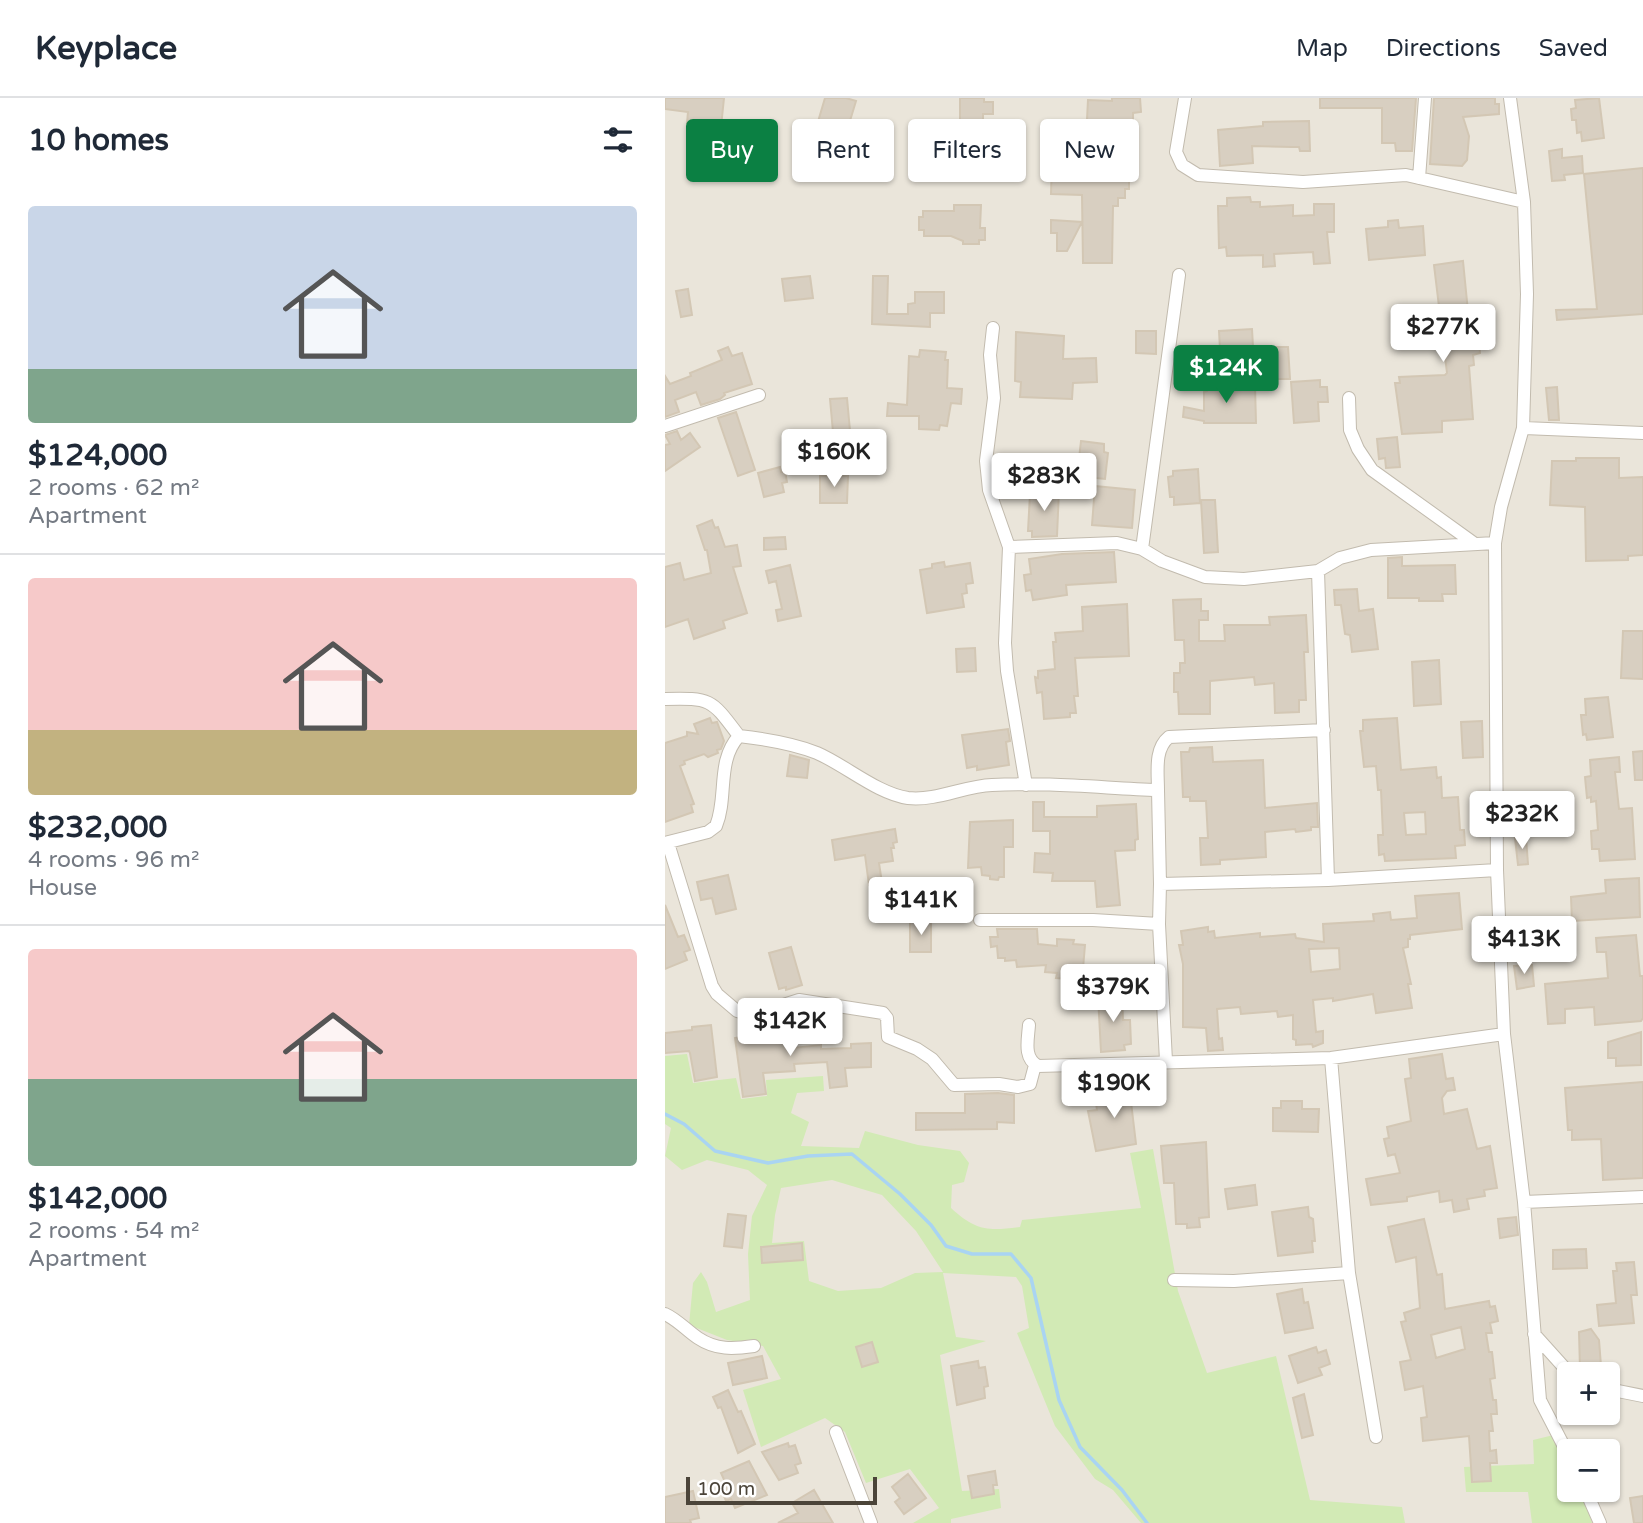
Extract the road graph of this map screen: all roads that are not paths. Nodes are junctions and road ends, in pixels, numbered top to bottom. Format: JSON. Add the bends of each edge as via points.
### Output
{"nodes":[{"id":1,"x":1185,"y":98,"type":"edge"},
{"id":2,"x":1425,"y":98,"type":"edge"},
{"id":3,"x":1510,"y":98,"type":"edge"},
{"id":4,"x":1419,"y":178,"type":"junction"},
{"id":5,"x":1524,"y":202,"type":"junction"},
{"id":6,"x":1179,"y":275,"type":"dead end"},
{"id":7,"x":993,"y":328,"type":"dead end"},
{"id":8,"x":759,"y":396,"type":"dead end"},
{"id":9,"x":1349,"y":398,"type":"dead end"},
{"id":10,"x":665,"y":426,"type":"edge"},
{"id":11,"x":1523,"y":428,"type":"junction"},
{"id":12,"x":1643,"y":433,"type":"edge"},
{"id":13,"x":1495,"y":543,"type":"junction"},
{"id":14,"x":1475,"y":544,"type":"junction"},
{"id":15,"x":1009,"y":547,"type":"junction"},
{"id":16,"x":1142,"y":550,"type":"junction"},
{"id":17,"x":1318,"y":570,"type":"junction"},
{"id":18,"x":665,"y":699,"type":"edge"},
{"id":19,"x":1324,"y":730,"type":"junction"},
{"id":20,"x":739,"y":736,"type":"junction"},
{"id":21,"x":1026,"y":785,"type":"junction"},
{"id":22,"x":1158,"y":790,"type":"junction"},
{"id":23,"x":666,"y":843,"type":"edge"},
{"id":24,"x":1497,"y":870,"type":"junction"},
{"id":25,"x":1328,"y":880,"type":"junction"},
{"id":26,"x":1160,"y":884,"type":"junction"},
{"id":27,"x":980,"y":920,"type":"dead end"},
{"id":28,"x":1159,"y":924,"type":"junction"},
{"id":29,"x":1029,"y":1025,"type":"dead end"},
{"id":30,"x":1504,"y":1034,"type":"junction"},
{"id":31,"x":1331,"y":1058,"type":"junction"},
{"id":32,"x":1166,"y":1061,"type":"junction"},
{"id":33,"x":1035,"y":1065,"type":"junction"},
{"id":34,"x":1643,"y":1197,"type":"edge"},
{"id":35,"x":1524,"y":1202,"type":"junction"},
{"id":36,"x":1349,"y":1273,"type":"junction"},
{"id":37,"x":1174,"y":1280,"type":"dead end"},
{"id":38,"x":665,"y":1314,"type":"edge"},
{"id":39,"x":1533,"y":1334,"type":"junction"},
{"id":40,"x":754,"y":1346,"type":"dead end"},
{"id":41,"x":1559,"y":1362,"type":"edge"},
{"id":42,"x":1620,"y":1391,"type":"edge"},
{"id":43,"x":1643,"y":1396,"type":"edge"},
{"id":44,"x":836,"y":1432,"type":"dead end"},
{"id":45,"x":1376,"y":1437,"type":"dead end"},
{"id":46,"x":1560,"y":1439,"type":"edge"},
{"id":47,"x":1591,"y":1502,"type":"edge"},
{"id":48,"x":871,"y":1523,"type":"edge"},
{"id":49,"x":1600,"y":1523,"type":"edge"}],
"edges":[{"from":1,"to":4,"type":"street","via":[[1176,152],[1182,164],[1198,175],[1303,181]]},
{"from":2,"to":4,"type":"street"},
{"from":3,"to":5,"type":"street"},
{"from":4,"to":5,"type":"street"},
{"from":5,"to":11,"type":"street"},
{"from":6,"to":16,"type":"street"},
{"from":7,"to":15,"type":"street","via":[[994,398],[986,461],[989,490]]},
{"from":8,"to":10,"type":"street"},
{"from":9,"to":14,"type":"street","via":[[1350,430],[1373,470]]},
{"from":11,"to":12,"type":"street"},
{"from":11,"to":13,"type":"street"},
{"from":13,"to":14,"type":"street"},
{"from":13,"to":24,"type":"street"},
{"from":14,"to":17,"type":"street","via":[[1371,550]]},
{"from":15,"to":16,"type":"street","via":[[1117,543]]},
{"from":15,"to":21,"type":"street","via":[[1007,671]]},
{"from":16,"to":17,"type":"street","via":[[1205,577],[1244,579]]},
{"from":17,"to":19,"type":"street"},
{"from":18,"to":20,"type":"street","via":[[708,701]]},
{"from":19,"to":22,"type":"street","via":[[1169,737],[1159,750]]},
{"from":19,"to":25,"type":"street"},
{"from":20,"to":21,"type":"street","via":[[817,753],[890,793],[906,797],[945,795],[990,785]]},
{"from":20,"to":23,"type":"street","via":[[725,762],[716,826]]},
{"from":21,"to":22,"type":"street"},
{"from":22,"to":26,"type":"street"},
{"from":23,"to":33,"type":"street","via":[[712,986],[737,1011],[752,1015],[799,1000],[883,1013],[888,1037],[932,1059],[954,1086],[1030,1084]]},
{"from":24,"to":25,"type":"street"},
{"from":24,"to":30,"type":"street"},
{"from":25,"to":26,"type":"street"},
{"from":26,"to":28,"type":"street"},
{"from":27,"to":28,"type":"street"},
{"from":28,"to":32,"type":"street"},
{"from":29,"to":33,"type":"street","via":[[1028,1055]]},
{"from":30,"to":31,"type":"street"},
{"from":30,"to":35,"type":"street"},
{"from":31,"to":32,"type":"street"},
{"from":31,"to":36,"type":"street"},
{"from":32,"to":33,"type":"street"},
{"from":34,"to":35,"type":"street"},
{"from":35,"to":39,"type":"street"},
{"from":36,"to":37,"type":"street"},
{"from":36,"to":45,"type":"street"},
{"from":38,"to":40,"type":"street","via":[[712,1345],[731,1349]]},
{"from":39,"to":41,"type":"street"},
{"from":39,"to":46,"type":"street","via":[[1540,1400]]},
{"from":42,"to":43,"type":"street"},
{"from":44,"to":48,"type":"street"},
{"from":47,"to":49,"type":"street"}]}
